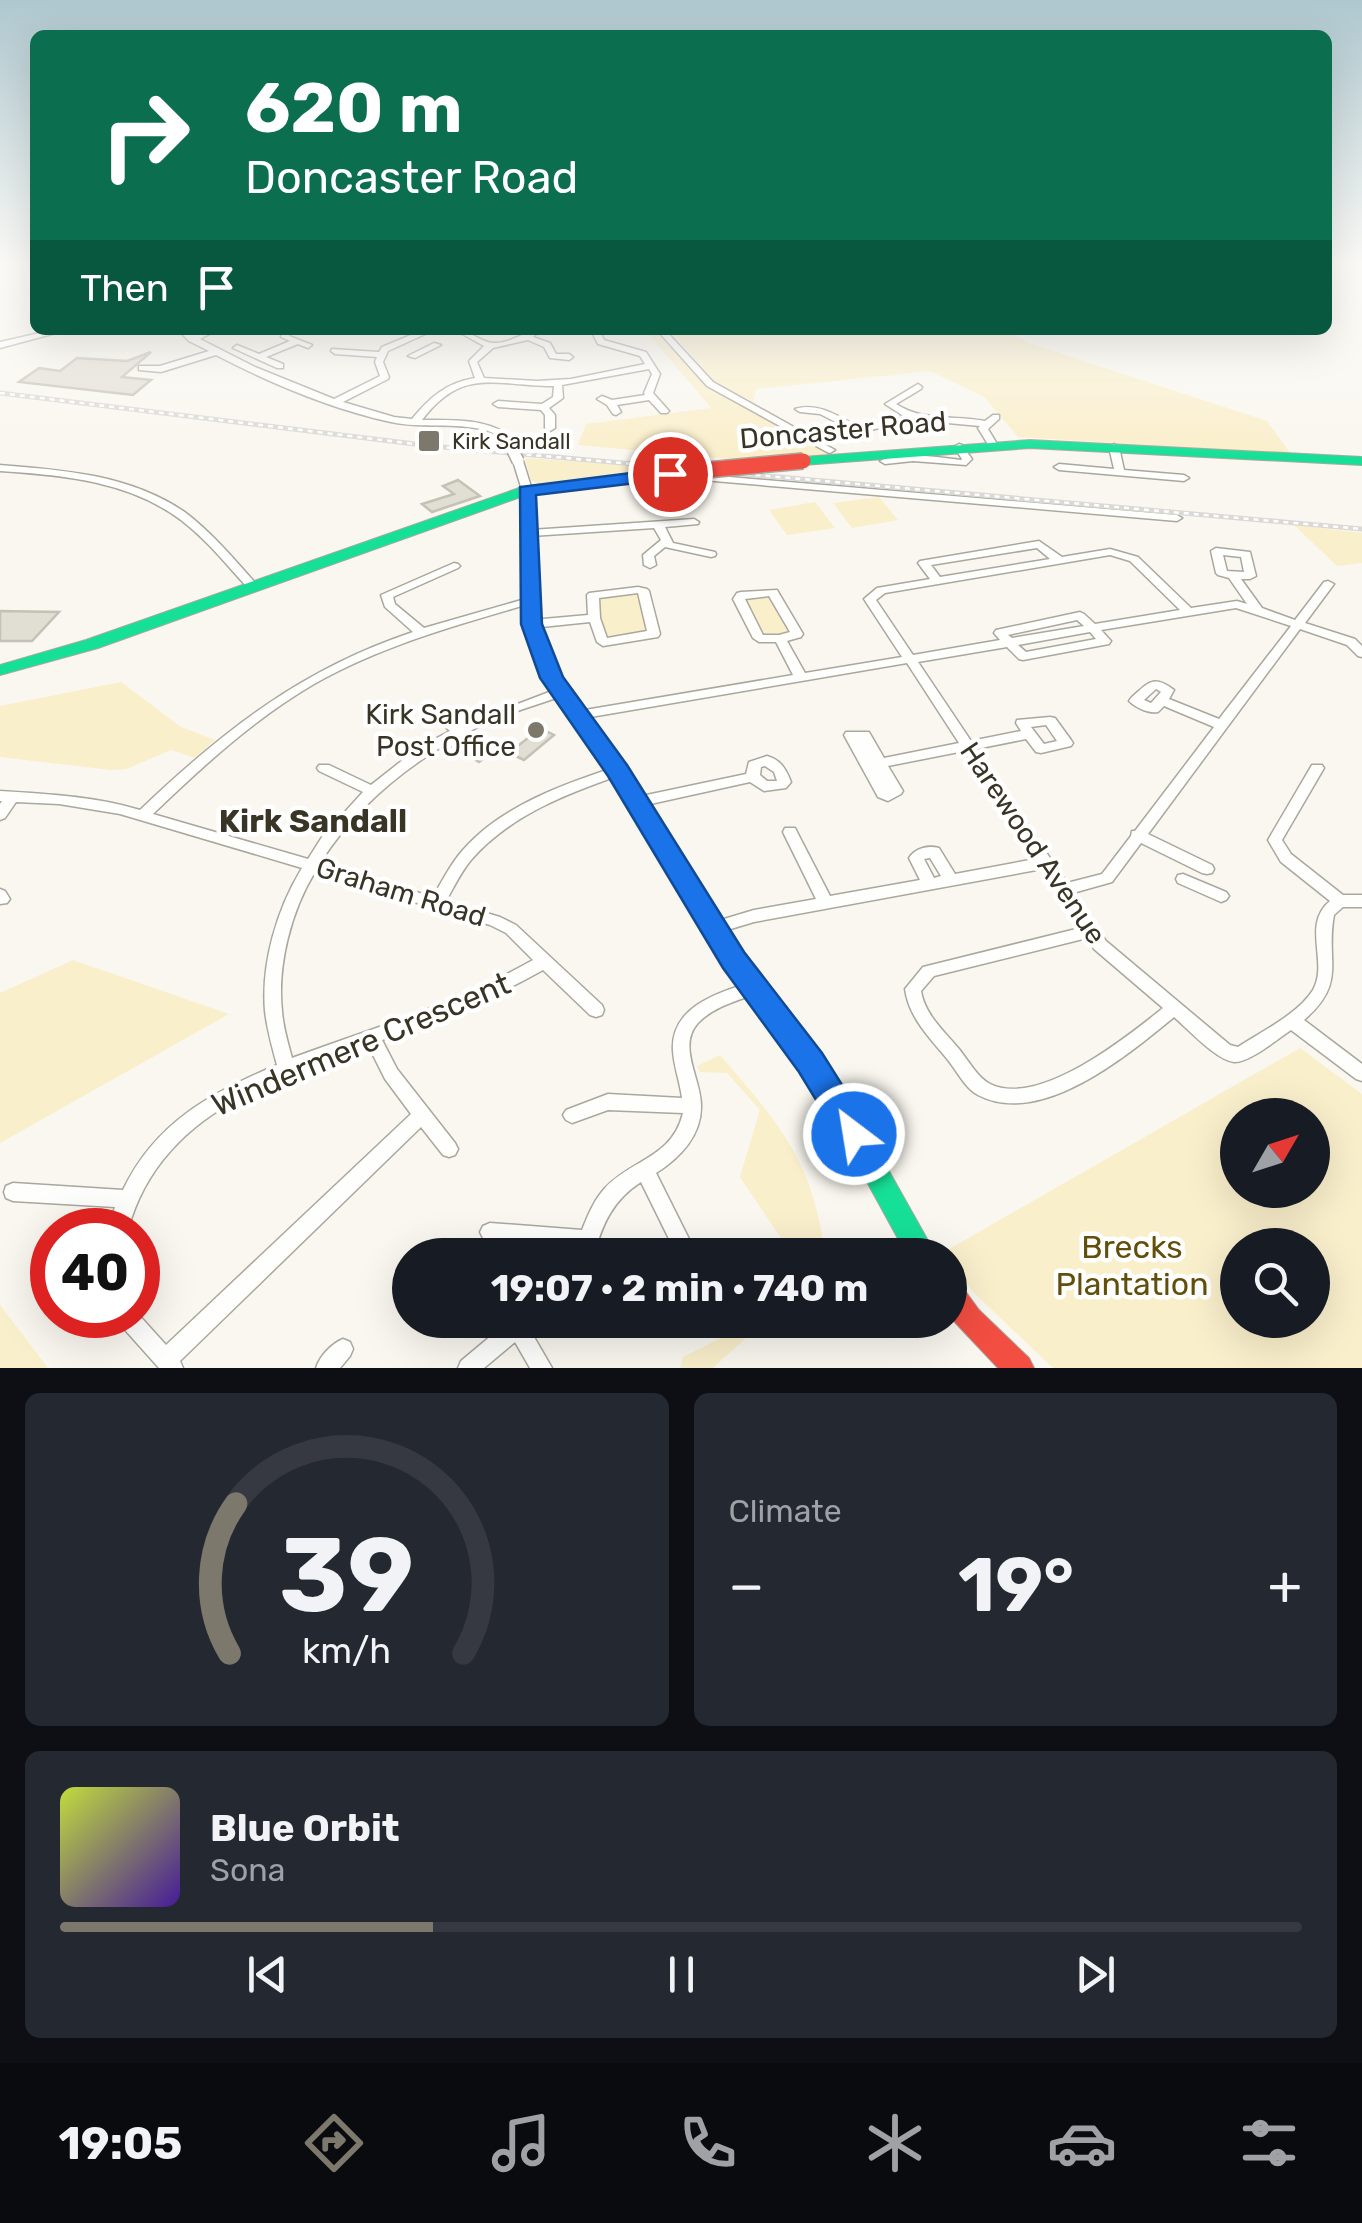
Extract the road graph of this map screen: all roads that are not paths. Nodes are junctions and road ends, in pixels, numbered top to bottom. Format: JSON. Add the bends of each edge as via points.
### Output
{"nodes":[{"id":1,"x":40,"y":335,"type":"edge"},
{"id":2,"x":188,"y":335,"type":"edge"},
{"id":3,"x":200,"y":335,"type":"edge"},
{"id":4,"x":284,"y":335,"type":"edge"},
{"id":5,"x":419,"y":335,"type":"edge"},
{"id":6,"x":469,"y":335,"type":"edge"},
{"id":7,"x":528,"y":335,"type":"edge"},
{"id":8,"x":533,"y":335,"type":"edge"},
{"id":9,"x":597,"y":335,"type":"edge"},
{"id":10,"x":666,"y":335,"type":"edge"},
{"id":11,"x":192,"y":338,"type":"junction"},
{"id":12,"x":408,"y":340,"type":"junction"},
{"id":13,"x":0,"y":344,"type":"edge"},
{"id":14,"x":490,"y":346,"type":"junction"},
{"id":15,"x":237,"y":348,"type":"dead end"},
{"id":16,"x":216,"y":352,"type":"junction"},
{"id":17,"x":380,"y":355,"type":"junction"},
{"id":18,"x":412,"y":356,"type":"dead end"},
{"id":19,"x":259,"y":357,"type":"junction"},
{"id":20,"x":569,"y":357,"type":"dead end"},
{"id":21,"x":324,"y":363,"type":"dead end"},
{"id":22,"x":280,"y":366,"type":"dead end"},
{"id":23,"x":652,"y":366,"type":"junction"},
{"id":24,"x":142,"y":368,"type":"dead end"},
{"id":25,"x":480,"y":379,"type":"junction"},
{"id":26,"x":558,"y":384,"type":"junction"},
{"id":27,"x":931,"y":386,"type":"dead end"},
{"id":28,"x":675,"y":399,"type":"dead end"},
{"id":29,"x":335,"y":402,"type":"junction"},
{"id":30,"x":658,"y":403,"type":"junction"},
{"id":31,"x":498,"y":404,"type":"dead end"},
{"id":32,"x":610,"y":405,"type":"dead end"},
{"id":33,"x":544,"y":407,"type":"junction"},
{"id":34,"x":800,"y":409,"type":"dead end"},
{"id":35,"x":912,"y":418,"type":"junction"},
{"id":36,"x":996,"y":418,"type":"dead end"},
{"id":37,"x":414,"y":423,"type":"junction"},
{"id":38,"x":984,"y":424,"type":"junction"},
{"id":39,"x":550,"y":428,"type":"dead end"},
{"id":40,"x":857,"y":430,"type":"junction"},
{"id":41,"x":842,"y":438,"type":"dead end"},
{"id":42,"x":992,"y":444,"type":"junction"},
{"id":43,"x":959,"y":446,"type":"junction"},
{"id":44,"x":1114,"y":447,"type":"junction"},
{"id":45,"x":830,"y":450,"type":"dead end"},
{"id":46,"x":885,"y":460,"type":"dead end"},
{"id":47,"x":1362,"y":461,"type":"edge"},
{"id":48,"x":1059,"y":467,"type":"dead end"},
{"id":49,"x":0,"y":468,"type":"edge"},
{"id":50,"x":1120,"y":473,"type":"junction"},
{"id":51,"x":667,"y":474,"type":"junction"},
{"id":52,"x":1184,"y":478,"type":"dead end"},
{"id":53,"x":527,"y":490,"type":"junction"},
{"id":54,"x":684,"y":505,"type":"dead end"},
{"id":55,"x":1177,"y":518,"type":"dead end"},
{"id":56,"x":657,"y":524,"type":"junction"},
{"id":57,"x":530,"y":533,"type":"junction"},
{"id":58,"x":664,"y":542,"type":"junction"},
{"id":59,"x":716,"y":553,"type":"dead end"},
{"id":60,"x":983,"y":553,"type":"junction"},
{"id":61,"x":1060,"y":561,"type":"junction"},
{"id":62,"x":650,"y":564,"type":"dead end"},
{"id":63,"x":454,"y":566,"type":"dead end"},
{"id":64,"x":998,"y":571,"type":"junction"},
{"id":65,"x":1233,"y":575,"type":"dead end"},
{"id":66,"x":938,"y":581,"type":"junction"},
{"id":67,"x":251,"y":584,"type":"junction"},
{"id":68,"x":1328,"y":584,"type":"dead end"},
{"id":69,"x":532,"y":600,"type":"junction"},
{"id":70,"x":1256,"y":608,"type":"junction"},
{"id":71,"x":1188,"y":613,"type":"junction"},
{"id":72,"x":594,"y":618,"type":"junction"},
{"id":73,"x":1298,"y":623,"type":"junction"},
{"id":74,"x":532,"y":624,"type":"junction"},
{"id":75,"x":421,"y":632,"type":"junction"},
{"id":76,"x":780,"y":639,"type":"junction"},
{"id":77,"x":1361,"y":650,"type":"edge"},
{"id":78,"x":910,"y":660,"type":"junction"},
{"id":79,"x":0,"y":670,"type":"edge"},
{"id":80,"x":801,"y":678,"type":"junction"},
{"id":81,"x":561,"y":692,"type":"junction"},
{"id":82,"x":1162,"y":700,"type":"dead end"},
{"id":83,"x":431,"y":707,"type":"dead end"},
{"id":84,"x":579,"y":715,"type":"junction"},
{"id":85,"x":1219,"y":724,"type":"junction"},
{"id":86,"x":459,"y":732,"type":"junction"},
{"id":87,"x":1029,"y":734,"type":"dead end"},
{"id":88,"x":968,"y":746,"type":"junction"},
{"id":89,"x":880,"y":763,"type":"dead end"},
{"id":90,"x":324,"y":768,"type":"dead end"},
{"id":91,"x":1317,"y":768,"type":"dead end"},
{"id":92,"x":618,"y":771,"type":"junction"},
{"id":93,"x":753,"y":777,"type":"dead end"},
{"id":94,"x":372,"y":791,"type":"junction"},
{"id":95,"x":6,"y":796,"type":"edge"},
{"id":96,"x":637,"y":802,"type":"junction"},
{"id":97,"x":0,"y":815,"type":"edge"},
{"id":98,"x":143,"y":815,"type":"junction"},
{"id":99,"x":790,"y":832,"type":"dead end"},
{"id":100,"x":1137,"y":836,"type":"junction"},
{"id":101,"x":1044,"y":862,"type":"junction"},
{"id":102,"x":309,"y":864,"type":"junction"},
{"id":103,"x":952,"y":881,"type":"junction"},
{"id":104,"x":930,"y":884,"type":"junction"},
{"id":105,"x":1063,"y":890,"type":"junction"},
{"id":106,"x":1221,"y":896,"type":"dead end"},
{"id":107,"x":1340,"y":901,"type":"junction"},
{"id":108,"x":1361,"y":901,"type":"edge"},
{"id":109,"x":437,"y":904,"type":"junction"},
{"id":110,"x":826,"y":904,"type":"junction"},
{"id":111,"x":714,"y":928,"type":"junction"},
{"id":112,"x":1090,"y":931,"type":"junction"},
{"id":113,"x":545,"y":961,"type":"junction"},
{"id":114,"x":755,"y":987,"type":"junction"},
{"id":115,"x":1174,"y":1008,"type":"junction"},
{"id":116,"x":596,"y":1010,"type":"dead end"},
{"id":117,"x":1291,"y":1020,"type":"junction"},
{"id":118,"x":372,"y":1037,"type":"junction"},
{"id":119,"x":287,"y":1071,"type":"junction"},
{"id":120,"x":1362,"y":1074,"type":"edge"},
{"id":121,"x":693,"y":1106,"type":"junction"},
{"id":122,"x":572,"y":1115,"type":"dead end"},
{"id":123,"x":421,"y":1116,"type":"junction"},
{"id":124,"x":449,"y":1149,"type":"dead end"},
{"id":125,"x":645,"y":1170,"type":"junction"},
{"id":126,"x":13,"y":1192,"type":"dead end"},
{"id":127,"x":125,"y":1199,"type":"junction"},
{"id":128,"x":123,"y":1208,"type":"edge"},
{"id":129,"x":490,"y":1232,"type":"dead end"},
{"id":130,"x":526,"y":1238,"type":"edge"},
{"id":131,"x":590,"y":1238,"type":"edge"},
{"id":132,"x":679,"y":1238,"type":"edge"},
{"id":133,"x":913,"y":1238,"type":"edge"},
{"id":134,"x":967,"y":1317,"type":"edge"},
{"id":135,"x":146,"y":1338,"type":"edge"},
{"id":136,"x":504,"y":1338,"type":"edge"},
{"id":137,"x":528,"y":1338,"type":"edge"},
{"id":138,"x":343,"y":1349,"type":"dead end"},
{"id":139,"x":169,"y":1364,"type":"edge"},
{"id":140,"x":326,"y":1368,"type":"edge"},
{"id":141,"x":468,"y":1368,"type":"edge"},
{"id":142,"x":542,"y":1368,"type":"edge"},
{"id":143,"x":1019,"y":1368,"type":"edge"}],
"edges":[{"from":1,"to":13,"type":"street"},
{"from":2,"to":11,"type":"street"},
{"from":3,"to":11,"type":"street"},
{"from":4,"to":19,"type":"street","via":[[304,343]]},
{"from":5,"to":12,"type":"street"},
{"from":6,"to":14,"type":"street"},
{"from":7,"to":14,"type":"street"},
{"from":8,"to":20,"type":"street","via":[[556,359]]},
{"from":9,"to":23,"type":"street","via":[[640,352]]},
{"from":10,"to":45,"type":"street","via":[[710,384]]},
{"from":11,"to":16,"type":"street"},
{"from":12,"to":17,"type":"street"},
{"from":12,"to":18,"type":"street","via":[[432,346]]},
{"from":14,"to":25,"type":"street","via":[[474,361]]},
{"from":15,"to":19,"type":"street"},
{"from":16,"to":24,"type":"street"},
{"from":16,"to":29,"type":"street"},
{"from":17,"to":21,"type":"street","via":[[338,352]]},
{"from":17,"to":29,"type":"street","via":[[385,377]]},
{"from":19,"to":22,"type":"street"},
{"from":23,"to":26,"type":"street"},
{"from":23,"to":30,"type":"street","via":[[656,374],[648,390]]},
{"from":25,"to":26,"type":"street"},
{"from":25,"to":37,"type":"street","via":[[436,394]]},
{"from":26,"to":33,"type":"street","via":[[558,398]]},
{"from":27,"to":35,"type":"street","via":[[915,384],[890,404]]},
{"from":28,"to":30,"type":"street"},
{"from":29,"to":37,"type":"street"},
{"from":30,"to":32,"type":"street"},
{"from":31,"to":33,"type":"street"},
{"from":33,"to":39,"type":"street"},
{"from":34,"to":40,"type":"street","via":[[826,409]]},
{"from":35,"to":38,"type":"street"},
{"from":35,"to":40,"type":"street"},
{"from":36,"to":38,"type":"street"},
{"from":37,"to":53,"type":"street","bridge":true,"via":[[491,427],[506,437]]},
{"from":38,"to":42,"type":"street"},
{"from":40,"to":41,"type":"street"},
{"from":42,"to":43,"type":"street","name":"Doncaster Road"},
{"from":42,"to":44,"type":"street","name":"Doncaster Road"},
{"from":43,"to":46,"type":"street","via":[[968,459],[963,463]]},
{"from":43,"to":51,"type":"street","name":"Doncaster Road","bridge":true},
{"from":44,"to":47,"type":"street","name":"Doncaster Road"},
{"from":44,"to":50,"type":"street"},
{"from":48,"to":50,"type":"street"},
{"from":49,"to":67,"type":"street","via":[[81,477],[152,498],[195,526]]},
{"from":50,"to":52,"type":"street"},
{"from":51,"to":53,"type":"street","name":"Doncaster Road"},
{"from":51,"to":55,"type":"street"},
{"from":53,"to":57,"type":"street"},
{"from":53,"to":67,"type":"street","name":"Doncaster Road"},
{"from":54,"to":56,"type":"street","via":[[692,521]]},
{"from":56,"to":57,"type":"street"},
{"from":56,"to":58,"type":"street"},
{"from":57,"to":69,"type":"street"},
{"from":58,"to":59,"type":"street"},
{"from":58,"to":62,"type":"street","via":[[648,554]]},
{"from":60,"to":61,"type":"street","via":[[1039,544]]},
{"from":60,"to":64,"type":"street"},
{"from":60,"to":66,"type":"street","via":[[924,563]]},
{"from":61,"to":64,"type":"street"},
{"from":61,"to":71,"type":"street","via":[[1110,552],[1130,557]]},
{"from":63,"to":75,"type":"street","via":[[387,595],[389,605]]},
{"from":64,"to":66,"type":"street"},
{"from":65,"to":70,"type":"street"},
{"from":66,"to":78,"type":"street","name":"Harewood Avenue","via":[[881,590],[870,599]]},
{"from":67,"to":79,"type":"street","name":"Doncaster Road","via":[[92,644]]},
{"from":68,"to":73,"type":"street"},
{"from":69,"to":74,"type":"street"},
{"from":69,"to":75,"type":"street"},
{"from":70,"to":71,"type":"street","via":[[1237,604]]},
{"from":70,"to":73,"type":"street"},
{"from":71,"to":78,"type":"street"},
{"from":72,"to":72,"type":"street","via":[[593,594],[641,590],[654,634],[602,642]]},
{"from":72,"to":74,"type":"street"},
{"from":73,"to":77,"type":"street"},
{"from":73,"to":85,"type":"street"},
{"from":74,"to":81,"type":"street"},
{"from":75,"to":98,"type":"street","via":[[336,667],[282,699],[201,759]]},
{"from":76,"to":76,"type":"street","via":[[761,640],[741,596],[773,592],[797,634]]},
{"from":76,"to":80,"type":"street"},
{"from":78,"to":80,"type":"street"},
{"from":78,"to":88,"type":"street","name":"Harewood Avenue"},
{"from":80,"to":84,"type":"street"},
{"from":81,"to":84,"type":"street"},
{"from":81,"to":86,"type":"street"},
{"from":82,"to":85,"type":"street"},
{"from":83,"to":86,"type":"street"},
{"from":84,"to":92,"type":"street"},
{"from":85,"to":100,"type":"street"},
{"from":86,"to":94,"type":"street"},
{"from":87,"to":88,"type":"street"},
{"from":88,"to":89,"type":"street"},
{"from":88,"to":101,"type":"street","name":"Harewood Avenue"},
{"from":90,"to":94,"type":"street"},
{"from":91,"to":107,"type":"street","via":[[1275,840],[1286,858]]},
{"from":92,"to":96,"type":"street"},
{"from":92,"to":109,"type":"street","via":[[554,794],[506,824],[466,857]]},
{"from":93,"to":96,"type":"street"},
{"from":94,"to":102,"type":"street"},
{"from":95,"to":97,"type":"street"},
{"from":95,"to":98,"type":"street","name":"Graham Road"},
{"from":96,"to":111,"type":"street"},
{"from":98,"to":102,"type":"street","name":"Graham Road"},
{"from":99,"to":110,"type":"street"},
{"from":100,"to":105,"type":"street","via":[[1107,878]]},
{"from":100,"to":106,"type":"street","via":[[1201,866],[1182,881]]},
{"from":101,"to":103,"type":"street"},
{"from":101,"to":105,"type":"street","name":"Harewood Avenue"},
{"from":102,"to":109,"type":"street","name":"Graham Road"},
{"from":102,"to":119,"type":"street","via":[[276,953],[273,1009]]},
{"from":103,"to":104,"type":"street"},
{"from":103,"to":104,"type":"street","via":[[934,852],[919,854]]},
{"from":104,"to":110,"type":"street"},
{"from":105,"to":112,"type":"street","name":"Harewood Avenue"},
{"from":107,"to":108,"type":"street"},
{"from":107,"to":117,"type":"street","via":[[1325,917],[1322,990]]},
{"from":109,"to":113,"type":"street","name":"Graham Road","via":[[510,928]]},
{"from":110,"to":111,"type":"street"},
{"from":111,"to":114,"type":"street"},
{"from":112,"to":115,"type":"street","name":"Harewood Avenue"},
{"from":112,"to":115,"type":"street","via":[[929,970],[913,988],[917,1008],[974,1081],[1015,1098],[1108,1059]]},
{"from":113,"to":116,"type":"street","name":"Graham Road"},
{"from":113,"to":118,"type":"street","name":"Windermere Crescent","via":[[483,995]]},
{"from":114,"to":121,"type":"street","via":[[699,1011],[684,1030]]},
{"from":114,"to":133,"type":"street","via":[[840,1108]]},
{"from":115,"to":117,"type":"street","name":"Harewood Avenue","via":[[1235,1055]]},
{"from":117,"to":120,"type":"street"},
{"from":118,"to":119,"type":"street","name":"Windermere Crescent"},
{"from":118,"to":123,"type":"street"},
{"from":119,"to":127,"type":"street","name":"Windermere Crescent","via":[[217,1100],[190,1120]]},
{"from":121,"to":122,"type":"street","via":[[608,1102]]},
{"from":121,"to":125,"type":"street","via":[[679,1143]]},
{"from":123,"to":124,"type":"street"},
{"from":123,"to":139,"type":"street"},
{"from":125,"to":131,"type":"street","via":[[607,1200]]},
{"from":125,"to":132,"type":"street"},
{"from":126,"to":127,"type":"street"},
{"from":127,"to":128,"type":"street","name":"Windermere Crescent"},
{"from":129,"to":130,"type":"street"},
{"from":134,"to":143,"type":"street"},
{"from":135,"to":139,"type":"street"},
{"from":136,"to":141,"type":"street"},
{"from":137,"to":142,"type":"street"},
{"from":138,"to":140,"type":"street"}]}
